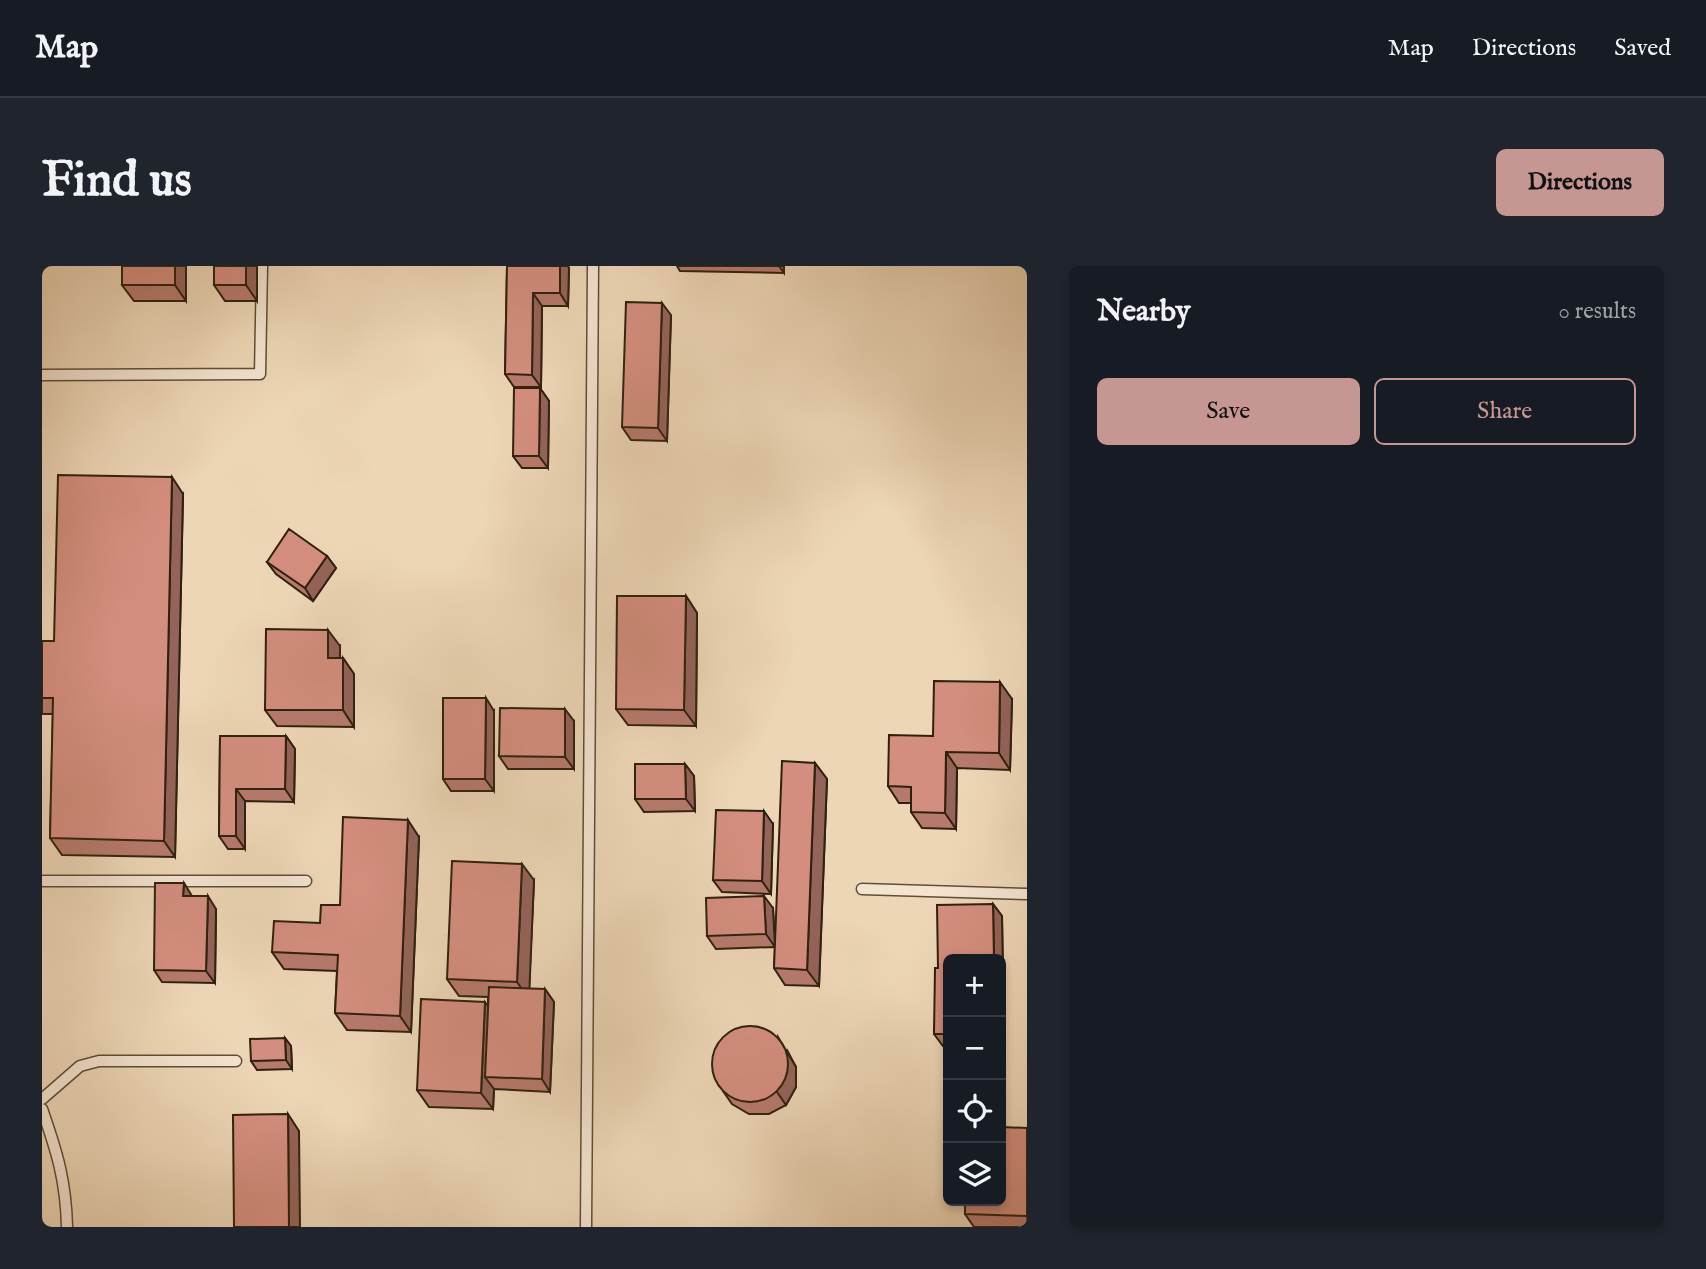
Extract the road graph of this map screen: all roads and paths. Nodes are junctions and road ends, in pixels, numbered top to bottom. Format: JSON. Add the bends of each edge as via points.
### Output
{"nodes":[{"id":1,"x":262,"y":266,"type":"edge"},
{"id":2,"x":593,"y":266,"type":"edge"},
{"id":3,"x":42,"y":375,"type":"edge"},
{"id":4,"x":42,"y":881,"type":"edge"},
{"id":5,"x":306,"y":881,"type":"dead end"},
{"id":6,"x":862,"y":889,"type":"dead end"},
{"id":7,"x":1027,"y":894,"type":"edge"},
{"id":8,"x":236,"y":1061,"type":"dead end"},
{"id":9,"x":42,"y":1099,"type":"edge"},
{"id":10,"x":42,"y":1109,"type":"edge"},
{"id":11,"x":67,"y":1227,"type":"edge"},
{"id":12,"x":586,"y":1227,"type":"edge"}],
"edges":[{"from":1,"to":3,"type":"lane","via":[[260,374]]},
{"from":2,"to":12,"type":"lane"},
{"from":4,"to":5,"type":"lane"},
{"from":6,"to":7,"type":"lane"},
{"from":8,"to":9,"type":"lane","via":[[99,1061],[80,1066]]},
{"from":10,"to":11,"type":"lane","via":[[60,1161]]}]}
